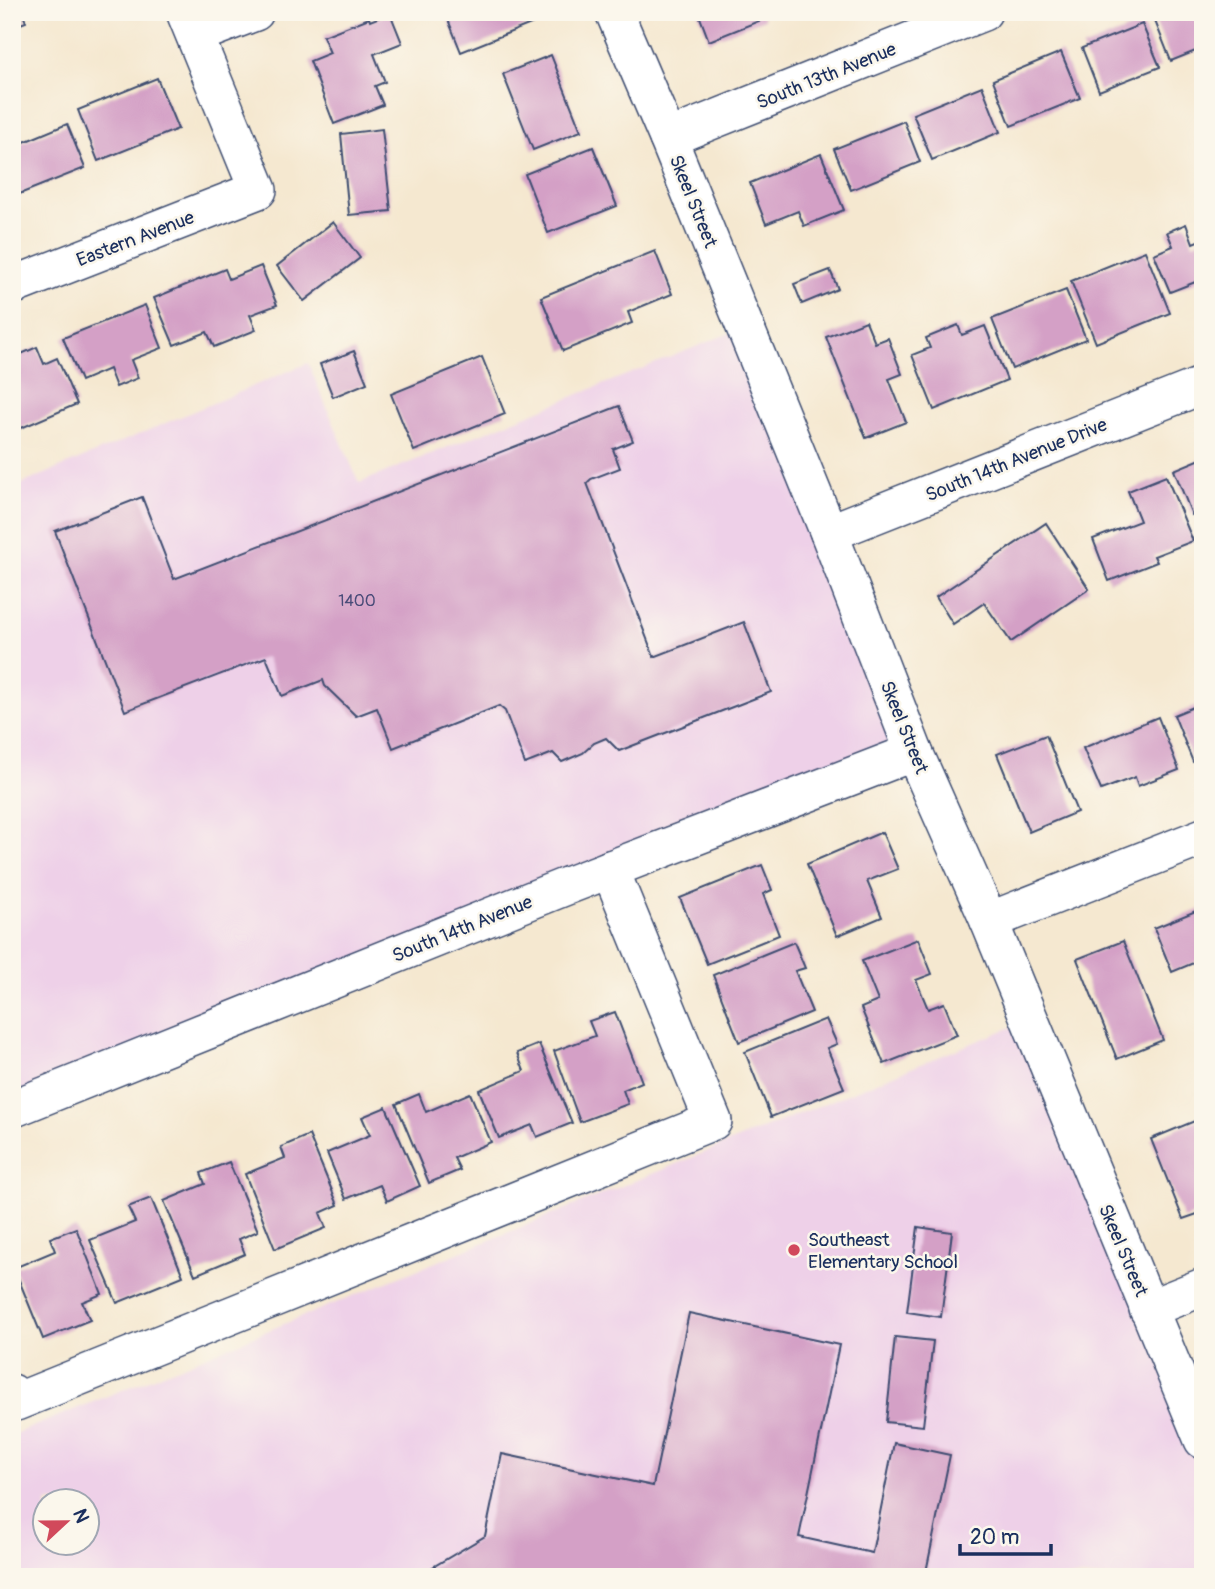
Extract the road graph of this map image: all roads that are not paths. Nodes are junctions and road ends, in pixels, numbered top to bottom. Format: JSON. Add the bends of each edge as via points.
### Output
{"nodes":[{"id":1,"x":255,"y":12,"type":"edge"},
{"id":2,"x":614,"y":12,"type":"edge"},
{"id":3,"x":983,"y":12,"type":"edge"},
{"id":4,"x":190,"y":24,"type":"edge"},
{"id":5,"x":668,"y":138,"type":"junction"},
{"id":6,"x":12,"y":286,"type":"edge"},
{"id":7,"x":1203,"y":384,"type":"edge"},
{"id":8,"x":829,"y":533,"type":"junction"},
{"id":9,"x":914,"y":752,"type":"junction"},
{"id":10,"x":1203,"y":837,"type":"edge"},
{"id":11,"x":610,"y":869,"type":"junction"},
{"id":12,"x":989,"y":921,"type":"junction"},
{"id":13,"x":12,"y":1109,"type":"edge"},
{"id":14,"x":1203,"y":1287,"type":"edge"},
{"id":15,"x":1148,"y":1309,"type":"junction"},
{"id":16,"x":12,"y":1393,"type":"edge"},
{"id":17,"x":1203,"y":1440,"type":"edge"}],
"edges":[{"from":1,"to":4,"type":"street"},
{"from":2,"to":5,"type":"street","name":"Skeel Street"},
{"from":3,"to":5,"type":"street","name":"South 13th Avenue"},
{"from":4,"to":6,"type":"street","name":"Eastern Avenue","via":[[258,190]]},
{"from":5,"to":8,"type":"street","name":"Skeel Street"},
{"from":7,"to":8,"type":"street","name":"South 14th Avenue Drive"},
{"from":8,"to":9,"type":"street","name":"Skeel Street"},
{"from":9,"to":11,"type":"street","name":"South 14th Avenue"},
{"from":9,"to":12,"type":"street","name":"Skeel Street"},
{"from":10,"to":12,"type":"street"},
{"from":11,"to":13,"type":"street","name":"South 14th Avenue"},
{"from":11,"to":16,"type":"street","via":[[713,1121],[16,1402]]},
{"from":12,"to":15,"type":"street","name":"Skeel Street"},
{"from":14,"to":15,"type":"street"},
{"from":15,"to":17,"type":"street","name":"Skeel Street"}]}
